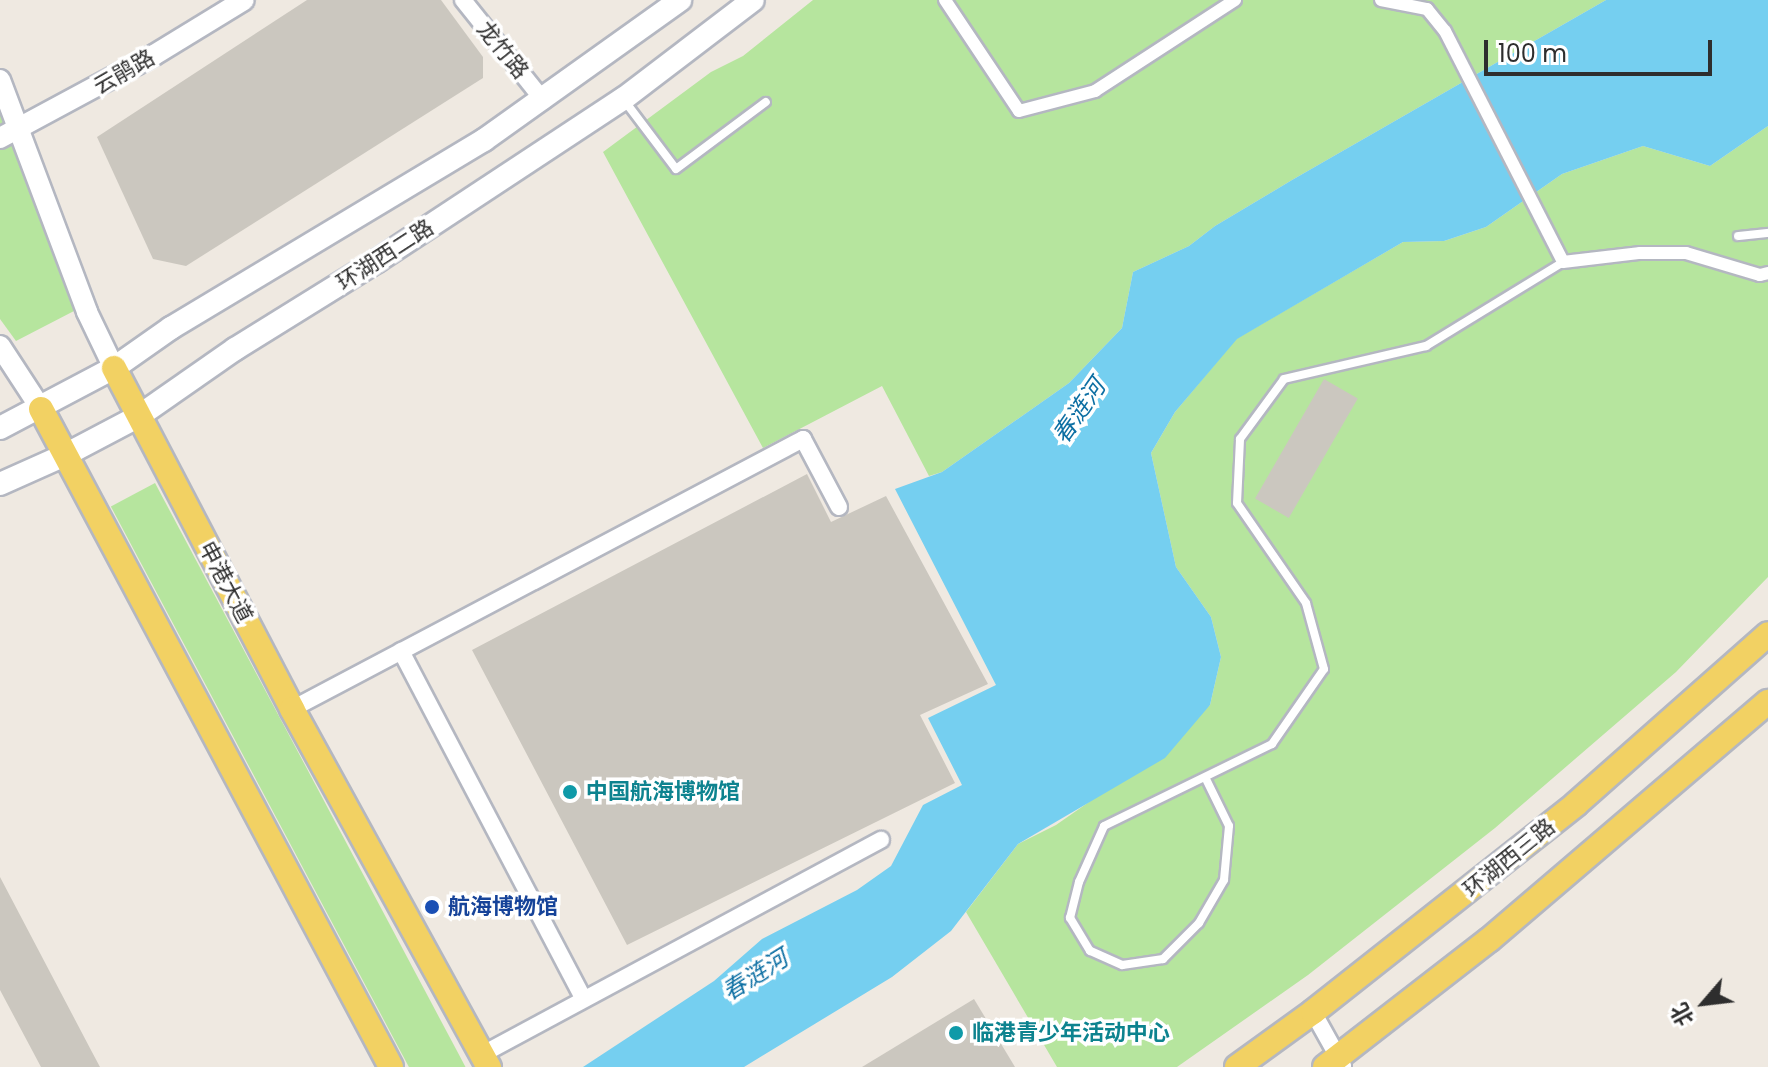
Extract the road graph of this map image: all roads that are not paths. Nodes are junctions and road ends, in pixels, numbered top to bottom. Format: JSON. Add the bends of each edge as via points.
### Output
{"nodes":[{"id":1,"x":244,"y":0,"type":"edge"},
{"id":2,"x":463,"y":0,"type":"edge"},
{"id":3,"x":680,"y":0,"type":"edge"},
{"id":4,"x":753,"y":0,"type":"edge"},
{"id":5,"x":945,"y":0,"type":"edge"},
{"id":6,"x":1235,"y":0,"type":"edge"},
{"id":7,"x":1381,"y":0,"type":"edge"},
{"id":8,"x":1430,"y":5,"type":"edge"},
{"id":9,"x":0,"y":80,"type":"edge"},
{"id":10,"x":623,"y":99,"type":"junction"},
{"id":11,"x":544,"y":101,"type":"junction"},
{"id":12,"x":766,"y":102,"type":"dead end"},
{"id":13,"x":19,"y":128,"type":"junction"},
{"id":14,"x":0,"y":138,"type":"edge"},
{"id":15,"x":1768,"y":233,"type":"edge"},
{"id":16,"x":1738,"y":236,"type":"dead end"},
{"id":17,"x":1563,"y":262,"type":"junction"},
{"id":18,"x":1768,"y":273,"type":"edge"},
{"id":19,"x":0,"y":346,"type":"edge"},
{"id":20,"x":114,"y":368,"type":"junction"},
{"id":21,"x":41,"y":409,"type":"junction"},
{"id":22,"x":139,"y":416,"type":"junction"},
{"id":23,"x":0,"y":428,"type":"edge"},
{"id":24,"x":67,"y":454,"type":"junction"},
{"id":25,"x":0,"y":484,"type":"edge"},
{"id":26,"x":839,"y":507,"type":"dead end"},
{"id":27,"x":1768,"y":634,"type":"edge"},
{"id":28,"x":401,"y":651,"type":"junction"},
{"id":29,"x":1768,"y":702,"type":"edge"},
{"id":30,"x":292,"y":709,"type":"junction"},
{"id":31,"x":1206,"y":779,"type":"junction"},
{"id":32,"x":881,"y":840,"type":"dead end"},
{"id":33,"x":583,"y":998,"type":"junction"},
{"id":34,"x":1313,"y":1012,"type":"junction"},
{"id":35,"x":486,"y":1060,"type":"edge"},
{"id":36,"x":1335,"y":1064,"type":"edge"},
{"id":37,"x":391,"y":1067,"type":"edge"},
{"id":38,"x":1237,"y":1067,"type":"edge"}],
"edges":[{"from":1,"to":13,"type":"street","name":"云鹃路"},
{"from":2,"to":11,"type":"street","name":"龙竹路"},
{"from":3,"to":11,"type":"main road","name":"环湖西二路"},
{"from":4,"to":10,"type":"main road","name":"环湖西二路"},
{"from":5,"to":6,"type":"street","via":[[1019,111],[1095,91]]},
{"from":7,"to":8,"type":"street"},
{"from":8,"to":17,"type":"street"},
{"from":9,"to":13,"type":"street","name":"申港大道"},
{"from":10,"to":12,"type":"lane","via":[[676,169]]},
{"from":10,"to":22,"type":"main road","name":"环湖西二路"},
{"from":11,"to":20,"type":"main road","name":"环湖西二路"},
{"from":13,"to":14,"type":"street","name":"云鹃路"},
{"from":13,"to":20,"type":"street","name":"申港大道","via":[[87,312]]},
{"from":15,"to":16,"type":"lane"},
{"from":17,"to":18,"type":"street","via":[[1686,253]]},
{"from":17,"to":31,"type":"lane","via":[[1426,346],[1284,379],[1240,439],[1237,503],[1306,603],[1324,669],[1272,744]]},
{"from":19,"to":21,"type":"street"},
{"from":20,"to":21,"type":"main road","name":"环湖西二路"},
{"from":20,"to":22,"type":"main road","name":"申港大道"},
{"from":21,"to":23,"type":"main road","name":"环湖西二路"},
{"from":21,"to":24,"type":"main road"},
{"from":22,"to":24,"type":"main road","name":"环湖西二路"},
{"from":22,"to":30,"type":"main road","name":"申港大道"},
{"from":24,"to":25,"type":"main road","name":"环湖西二路"},
{"from":24,"to":37,"type":"main road"},
{"from":26,"to":28,"type":"street","via":[[803,439]]},
{"from":27,"to":34,"type":"main road","name":"环湖西三路","via":[[1576,804]]},
{"from":28,"to":30,"type":"street"},
{"from":28,"to":33,"type":"street"},
{"from":29,"to":36,"type":"main road"},
{"from":30,"to":35,"type":"main road","name":"申港大道"},
{"from":31,"to":31,"type":"lane","via":[[1104,826],[1079,882],[1070,918],[1090,951],[1122,965],[1163,959],[1199,923],[1224,880],[1229,826]]},
{"from":32,"to":33,"type":"street"},
{"from":33,"to":35,"type":"street"},
{"from":34,"to":36,"type":"street"},
{"from":34,"to":38,"type":"main road","name":"环湖西三路"}]}
